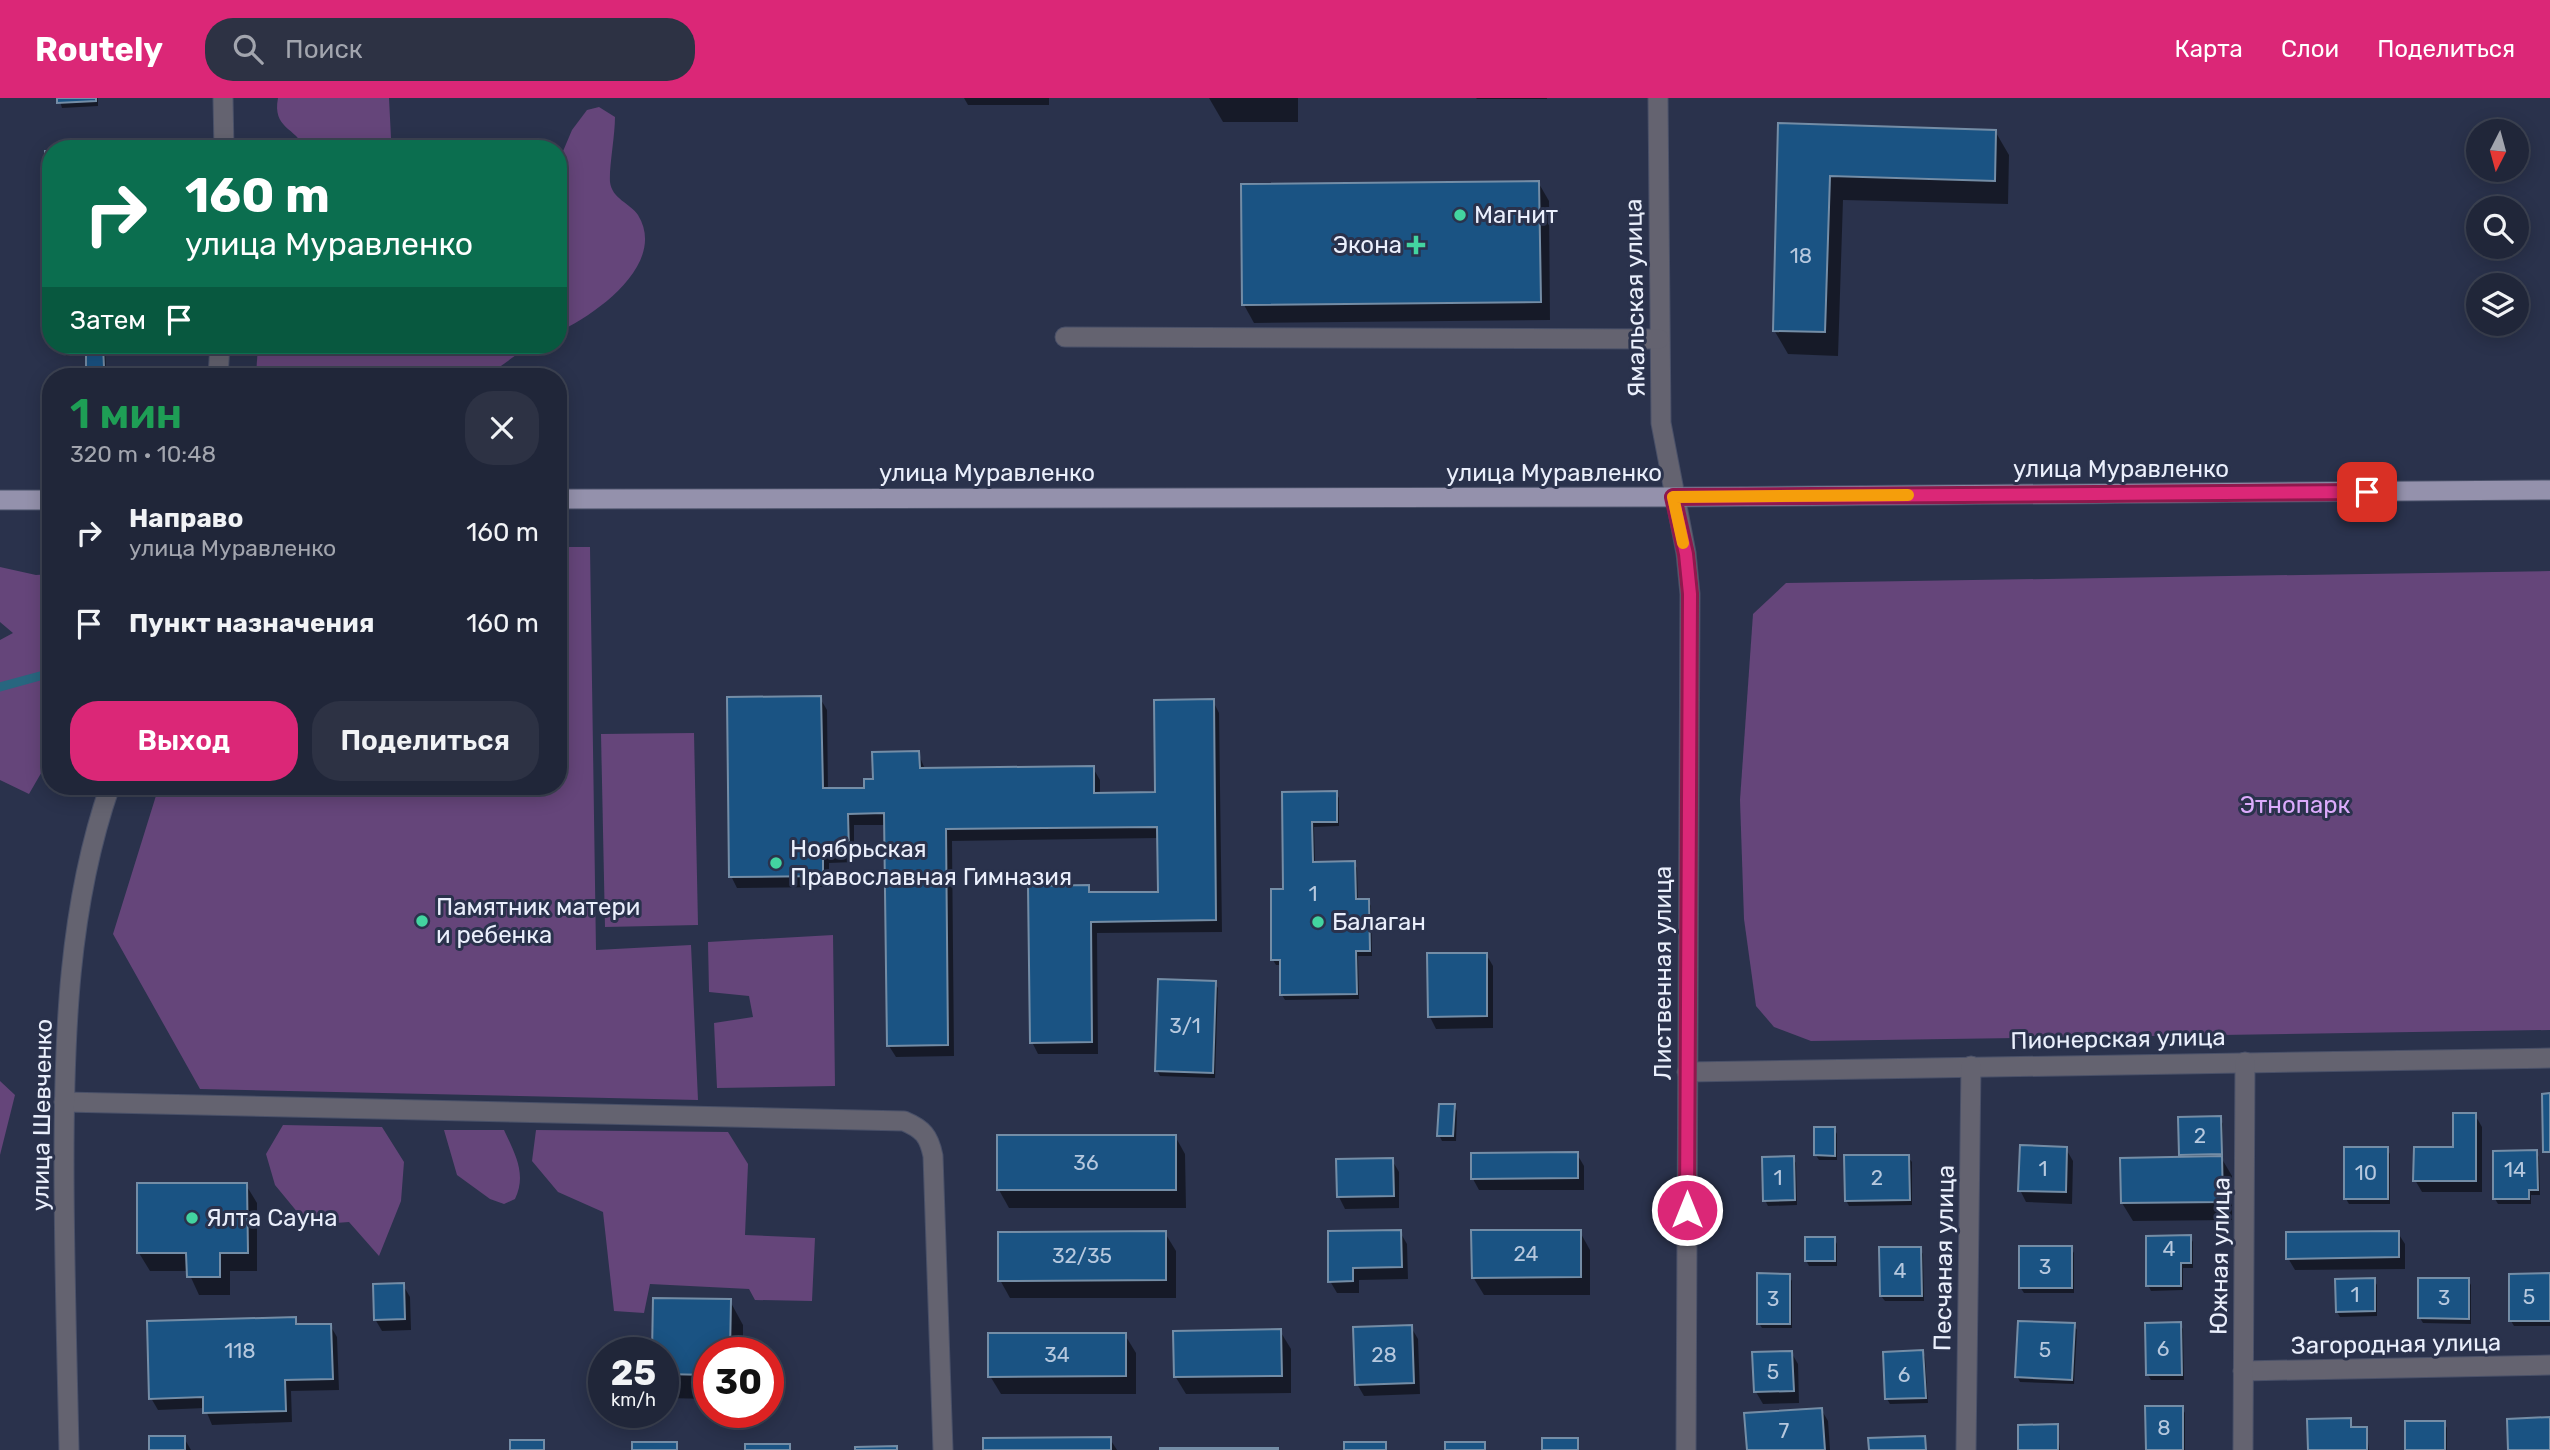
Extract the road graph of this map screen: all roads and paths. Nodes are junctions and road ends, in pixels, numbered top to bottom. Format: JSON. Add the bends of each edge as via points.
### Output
{"nodes":[{"id":1,"x":223,"y":98,"type":"edge"},
{"id":2,"x":1658,"y":98,"type":"edge"},
{"id":3,"x":224,"y":140,"type":"edge"},
{"id":4,"x":1065,"y":337,"type":"dead end"},
{"id":5,"x":1659,"y":339,"type":"junction"},
{"id":6,"x":2550,"y":490,"type":"edge"},
{"id":7,"x":1673,"y":497,"type":"junction"},
{"id":8,"x":567,"y":499,"type":"edge"},
{"id":9,"x":0,"y":500,"type":"edge"},
{"id":10,"x":42,"y":500,"type":"edge"},
{"id":11,"x":107,"y":795,"type":"edge"},
{"id":12,"x":2550,"y":1058,"type":"edge"},
{"id":13,"x":2245,"y":1062,"type":"junction"},
{"id":14,"x":1971,"y":1066,"type":"junction"},
{"id":15,"x":1687,"y":1072,"type":"junction"},
{"id":16,"x":64,"y":1102,"type":"junction"},
{"id":17,"x":2550,"y":1365,"type":"edge"},
{"id":18,"x":2243,"y":1371,"type":"junction"},
{"id":19,"x":69,"y":1450,"type":"edge"},
{"id":20,"x":943,"y":1450,"type":"edge"},
{"id":21,"x":1686,"y":1450,"type":"edge"},
{"id":22,"x":1966,"y":1450,"type":"edge"},
{"id":23,"x":2243,"y":1450,"type":"edge"}],
"edges":[{"from":1,"to":3,"type":"street"},
{"from":2,"to":5,"type":"street","name":"Ямальская улица"},
{"from":4,"to":5,"type":"street"},
{"from":5,"to":7,"type":"street","name":"Ямальская улица","via":[[1661,423]]},
{"from":6,"to":7,"type":"main road","name":"улица Муравленко"},
{"from":7,"to":8,"type":"main road","name":"улица Муравленко"},
{"from":7,"to":15,"type":"street","name":"Лиственная улица","via":[[1690,594]]},
{"from":9,"to":10,"type":"main road"},
{"from":11,"to":16,"type":"street","name":"улица Шевченко","via":[[77,914]]},
{"from":12,"to":13,"type":"street","name":"Пионерская улица"},
{"from":13,"to":14,"type":"street","name":"Пионерская улица"},
{"from":13,"to":18,"type":"street","name":"Южная улица"},
{"from":14,"to":15,"type":"street","name":"Пионерская улица"},
{"from":14,"to":22,"type":"street","name":"Песчаная улица"},
{"from":15,"to":21,"type":"street","name":"Лиственная улица"},
{"from":16,"to":19,"type":"street","name":"улица Шевченко"},
{"from":16,"to":20,"type":"street","via":[[904,1121],[929,1138],[933,1156]]},
{"from":17,"to":18,"type":"street","name":"Загородная улица"},
{"from":18,"to":23,"type":"street","name":"Южная улица"}]}
